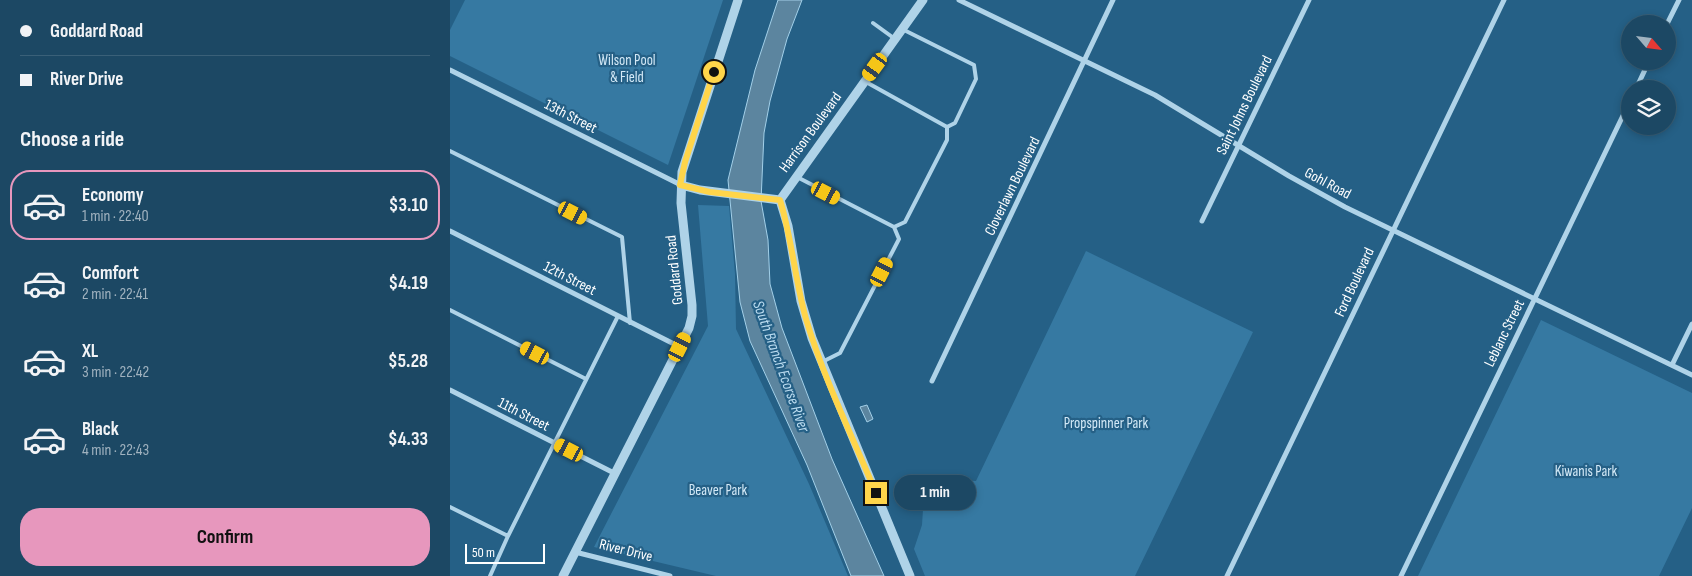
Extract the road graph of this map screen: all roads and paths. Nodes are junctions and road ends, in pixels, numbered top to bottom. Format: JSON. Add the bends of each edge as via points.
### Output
{"nodes":[{"id":1,"x":738,"y":0,"type":"edge"},
{"id":2,"x":923,"y":0,"type":"edge"},
{"id":3,"x":959,"y":0,"type":"edge"},
{"id":4,"x":1113,"y":0,"type":"edge"},
{"id":5,"x":1309,"y":0,"type":"edge"},
{"id":6,"x":1504,"y":0,"type":"edge"},
{"id":7,"x":1679,"y":0,"type":"edge"},
{"id":8,"x":1672,"y":15,"type":"edge"},
{"id":9,"x":873,"y":23,"type":"dead end"},
{"id":10,"x":902,"y":29,"type":"junction"},
{"id":11,"x":895,"y":39,"type":"junction"},
{"id":12,"x":1085,"y":61,"type":"junction"},
{"id":13,"x":450,"y":70,"type":"edge"},
{"id":14,"x":864,"y":81,"type":"junction"},
{"id":15,"x":1621,"y":120,"type":"edge"},
{"id":16,"x":947,"y":127,"type":"junction"},
{"id":17,"x":1238,"y":145,"type":"junction"},
{"id":18,"x":450,"y":151,"type":"edge"},
{"id":19,"x":796,"y":176,"type":"junction"},
{"id":20,"x":680,"y":185,"type":"junction"},
{"id":21,"x":780,"y":200,"type":"junction"},
{"id":22,"x":1202,"y":221,"type":"dead end"},
{"id":23,"x":894,"y":227,"type":"junction"},
{"id":24,"x":450,"y":231,"type":"edge"},
{"id":25,"x":1392,"y":231,"type":"junction"},
{"id":26,"x":1535,"y":298,"type":"junction"},
{"id":27,"x":450,"y":310,"type":"edge"},
{"id":28,"x":618,"y":316,"type":"junction"},
{"id":29,"x":630,"y":323,"type":"junction"},
{"id":30,"x":1692,"y":324,"type":"edge"},
{"id":31,"x":680,"y":347,"type":"junction"},
{"id":32,"x":821,"y":362,"type":"junction"},
{"id":33,"x":1672,"y":365,"type":"junction"},
{"id":34,"x":1692,"y":375,"type":"edge"},
{"id":35,"x":586,"y":379,"type":"junction"},
{"id":36,"x":932,"y":381,"type":"dead end"},
{"id":37,"x":450,"y":390,"type":"edge"},
{"id":38,"x":554,"y":442,"type":"junction"},
{"id":39,"x":614,"y":473,"type":"junction"},
{"id":40,"x":450,"y":507,"type":"edge"},
{"id":41,"x":508,"y":536,"type":"junction"},
{"id":42,"x":575,"y":552,"type":"junction"},
{"id":43,"x":490,"y":576,"type":"edge"},
{"id":44,"x":562,"y":576,"type":"edge"},
{"id":45,"x":670,"y":576,"type":"edge"},
{"id":46,"x":910,"y":576,"type":"edge"},
{"id":47,"x":1227,"y":576,"type":"edge"},
{"id":48,"x":1401,"y":576,"type":"edge"}],
"edges":[{"from":1,"to":20,"type":"street","name":"Goddard Road"},
{"from":2,"to":10,"type":"street","name":"Harrison Boulevard"},
{"from":3,"to":12,"type":"street","name":"Gohl Road"},
{"from":4,"to":12,"type":"street","name":"Cloverlawn Boulevard"},
{"from":5,"to":17,"type":"street","name":"Saint Johns Boulevard"},
{"from":6,"to":25,"type":"street","name":"Ford Boulevard"},
{"from":7,"to":8,"type":"street"},
{"from":9,"to":11,"type":"lane"},
{"from":10,"to":11,"type":"street","name":"Harrison Boulevard"},
{"from":10,"to":16,"type":"lane","via":[[974,65],[976,79],[955,123]]},
{"from":11,"to":14,"type":"street","name":"Harrison Boulevard"},
{"from":12,"to":17,"type":"street","name":"Gohl Road","via":[[1155,95]]},
{"from":12,"to":36,"type":"street","name":"Cloverlawn Boulevard"},
{"from":13,"to":20,"type":"street","name":"13th Street"},
{"from":14,"to":16,"type":"lane"},
{"from":14,"to":19,"type":"street","name":"Harrison Boulevard"},
{"from":15,"to":26,"type":"street","name":"Leblanc Street"},
{"from":16,"to":23,"type":"lane","via":[[947,140],[905,222]]},
{"from":17,"to":22,"type":"street","name":"Saint Johns Boulevard"},
{"from":17,"to":25,"type":"street","name":"Gohl Road","via":[[1313,190]]},
{"from":18,"to":29,"type":"lane","via":[[622,238]]},
{"from":19,"to":21,"type":"street","name":"Harrison Boulevard"},
{"from":19,"to":23,"type":"lane"},
{"from":20,"to":21,"type":"street"},
{"from":20,"to":31,"type":"street","name":"Goddard Road","via":[[692,316]]},
{"from":21,"to":32,"type":"street","via":[[788,226],[801,301]]},
{"from":23,"to":32,"type":"lane","via":[[899,239],[840,354]]},
{"from":24,"to":28,"type":"street","name":"12th Street"},
{"from":25,"to":26,"type":"street","name":"Gohl Road"},
{"from":25,"to":47,"type":"street","name":"Ford Boulevard"},
{"from":26,"to":33,"type":"street","name":"Gohl Road"},
{"from":26,"to":48,"type":"street","name":"Leblanc Street"},
{"from":27,"to":35,"type":"lane"},
{"from":28,"to":29,"type":"street","name":"12th Street"},
{"from":28,"to":35,"type":"lane"},
{"from":29,"to":31,"type":"street","name":"12th Street"},
{"from":30,"to":33,"type":"street"},
{"from":31,"to":39,"type":"street","name":"Goddard Road"},
{"from":32,"to":46,"type":"street"},
{"from":33,"to":34,"type":"street","name":"Gohl Road"},
{"from":35,"to":38,"type":"lane"},
{"from":37,"to":38,"type":"street","name":"11th Street"},
{"from":38,"to":39,"type":"street","name":"11th Street"},
{"from":38,"to":41,"type":"lane"},
{"from":39,"to":42,"type":"street","name":"Goddard Road"},
{"from":40,"to":41,"type":"lane"},
{"from":41,"to":43,"type":"lane"},
{"from":42,"to":44,"type":"street","name":"Goddard Road"},
{"from":42,"to":45,"type":"street","name":"River Drive"}]}
